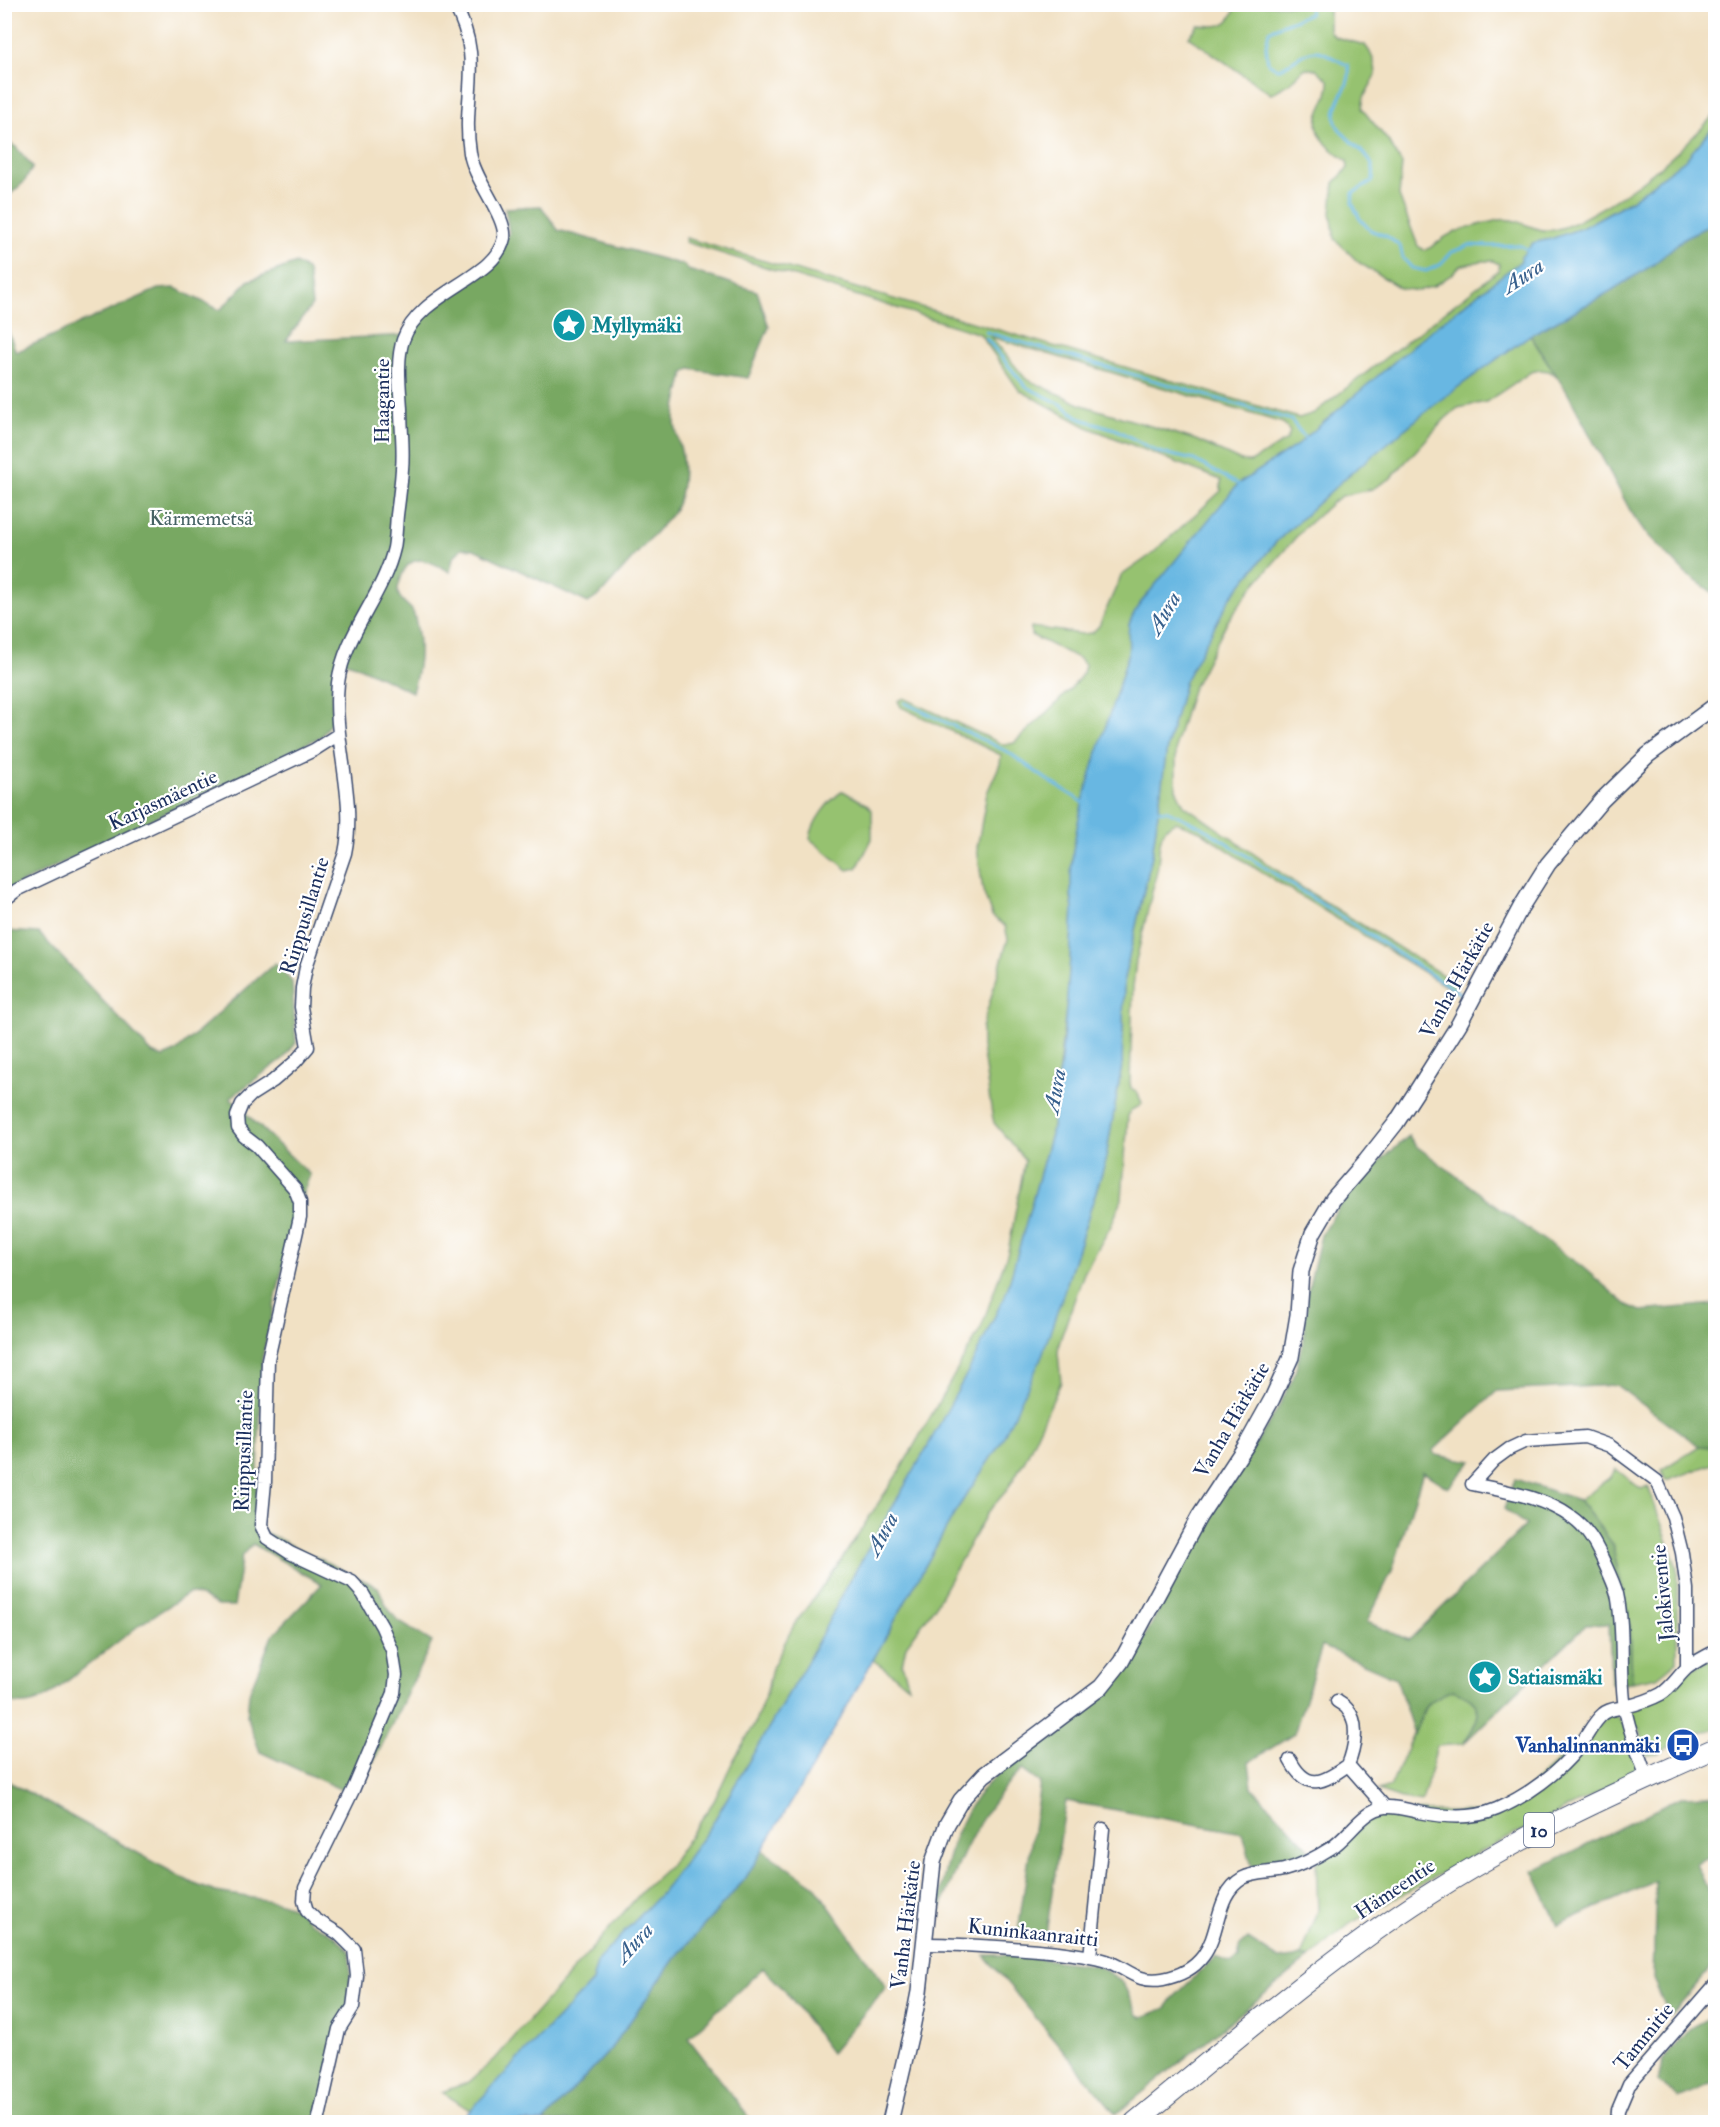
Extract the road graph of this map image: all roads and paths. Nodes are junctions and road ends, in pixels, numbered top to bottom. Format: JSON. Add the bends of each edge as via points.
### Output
{"nodes":[{"id":1,"x":454,"y":4,"type":"edge"},
{"id":2,"x":1716,"y":705,"type":"edge"},
{"id":3,"x":339,"y":734,"type":"junction"},
{"id":4,"x":4,"y":900,"type":"edge"},
{"id":5,"x":1716,"y":1651,"type":"edge"},
{"id":6,"x":1687,"y":1668,"type":"junction"},
{"id":7,"x":1337,"y":1701,"type":"dead end"},
{"id":8,"x":1625,"y":1707,"type":"junction"},
{"id":9,"x":1716,"y":1748,"type":"edge"},
{"id":10,"x":1290,"y":1760,"type":"dead end"},
{"id":11,"x":1348,"y":1765,"type":"junction"},
{"id":12,"x":1647,"y":1778,"type":"junction"},
{"id":13,"x":1385,"y":1807,"type":"junction"},
{"id":14,"x":1102,"y":1829,"type":"dead end"},
{"id":15,"x":926,"y":1944,"type":"junction"},
{"id":16,"x":1090,"y":1956,"type":"junction"},
{"id":17,"x":1716,"y":1984,"type":"edge"},
{"id":18,"x":318,"y":2122,"type":"edge"},
{"id":19,"x":890,"y":2122,"type":"edge"},
{"id":20,"x":1135,"y":2122,"type":"edge"},
{"id":21,"x":1617,"y":2122,"type":"edge"}],
"edges":[{"from":1,"to":3,"type":"street","name":"Haagantie","via":[[467,33],[471,57],[470,154],[475,173],[501,219],[504,236],[499,252],[484,268],[427,306],[412,322],[402,342],[402,468],[394,547],[384,580],[346,649],[338,683]]},
{"from":2,"to":15,"type":"street","name":"Vanha Härkätie","via":[[1648,755],[1602,800],[1548,864],[1418,1089],[1396,1123],[1333,1199],[1313,1233],[1301,1271],[1291,1358],[1262,1417],[1199,1517],[1121,1662],[1101,1687],[993,1767],[961,1800],[933,1862]]},
{"from":3,"to":4,"type":"street","name":"Karjasmäentie","via":[[314,750],[17,890]]},
{"from":3,"to":18,"type":"street","name":"Riippusillantie","via":[[349,837],[304,978],[301,1007],[308,1047],[273,1081],[251,1095],[237,1116],[238,1128],[295,1189],[300,1202],[268,1359],[261,1525],[267,1538],[352,1582],[363,1594],[392,1650],[396,1675],[394,1693],[353,1790],[305,1888],[307,1911],[354,1949],[357,1976],[353,2007],[339,2028]]},
{"from":5,"to":6,"type":"street"},
{"from":6,"to":8,"type":"street","via":[[1660,1694]]},
{"from":6,"to":8,"type":"street","name":"Jalokiventie","via":[[1687,1589],[1682,1553],[1673,1517],[1657,1481],[1610,1446],[1585,1437],[1526,1441],[1509,1449],[1472,1484],[1552,1506],[1585,1528],[1617,1592]]},
{"from":7,"to":11,"type":"street","via":[[1352,1717],[1355,1741]]},
{"from":8,"to":12,"type":"street"},
{"from":8,"to":13,"type":"street","via":[[1603,1714],[1558,1768],[1537,1786],[1498,1809],[1445,1817]]},
{"from":9,"to":12,"type":"highway","name":"Hämeentie","number":"10"},
{"from":10,"to":11,"type":"street","via":[[1304,1779],[1316,1782]]},
{"from":11,"to":13,"type":"street"},
{"from":12,"to":20,"type":"highway","name":"Hämeentie","number":"10","via":[[1521,1839],[1424,1897],[1319,1974]]},
{"from":13,"to":16,"type":"street","name":"Kuninkaanraitti","via":[[1371,1813],[1333,1847],[1313,1858],[1286,1869],[1244,1878],[1234,1885],[1222,1903],[1214,1938],[1197,1963],[1185,1971],[1165,1978],[1144,1979]]},
{"from":14,"to":16,"type":"street"},
{"from":15,"to":16,"type":"street","name":"Kuninkaanraitti"},
{"from":15,"to":19,"type":"street","name":"Vanha Härkätie"},
{"from":17,"to":21,"type":"street","name":"Tammitie","via":[[1629,2084]]}]}
